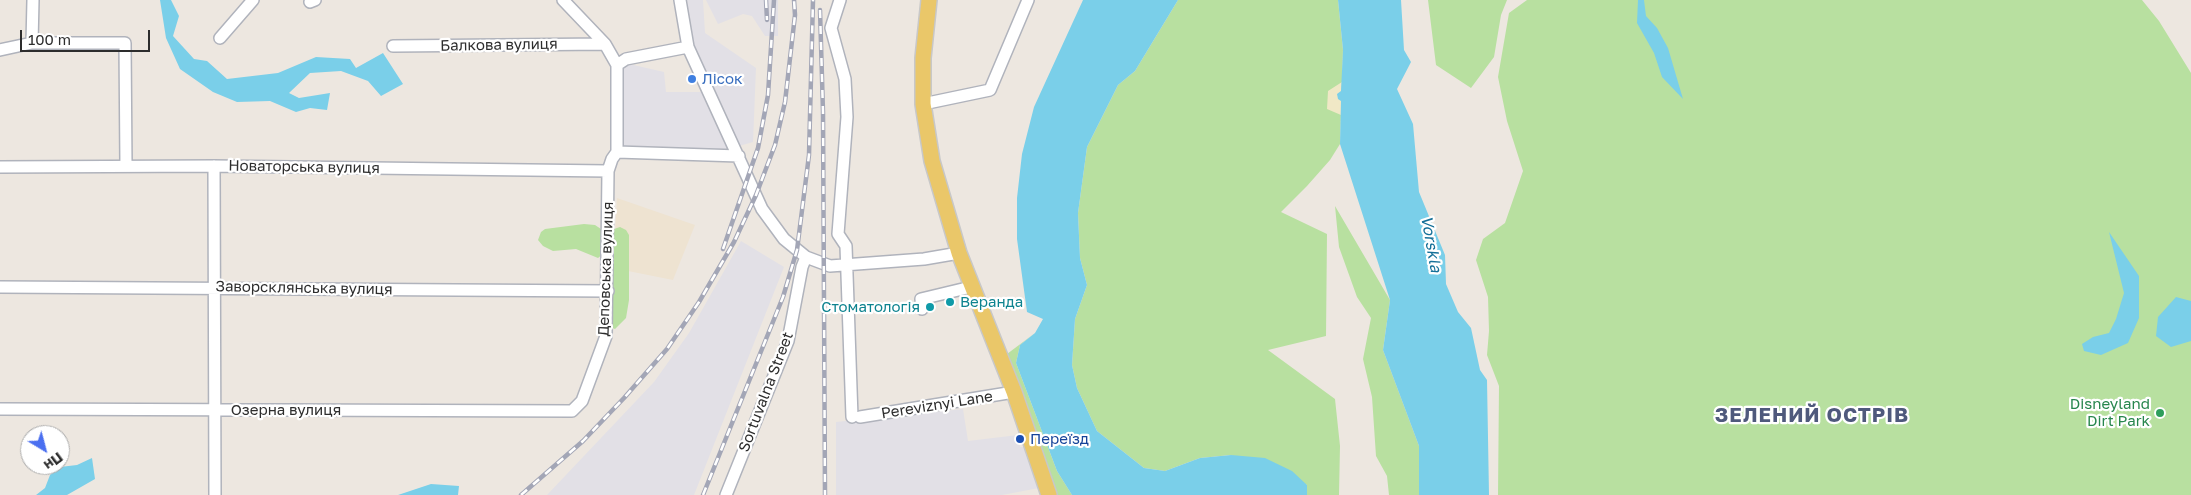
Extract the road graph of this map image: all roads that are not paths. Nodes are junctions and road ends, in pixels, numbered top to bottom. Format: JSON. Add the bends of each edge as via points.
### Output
{"nodes":[{"id":1,"x":33,"y":0,"type":"edge"},
{"id":2,"x":253,"y":0,"type":"edge"},
{"id":3,"x":563,"y":0,"type":"edge"},
{"id":4,"x":680,"y":0,"type":"edge"},
{"id":5,"x":840,"y":0,"type":"edge"},
{"id":6,"x":929,"y":0,"type":"edge"},
{"id":7,"x":1028,"y":0,"type":"edge"},
{"id":8,"x":220,"y":38,"type":"dead end"},
{"id":9,"x":32,"y":43,"type":"junction"},
{"id":10,"x":604,"y":44,"type":"junction"},
{"id":11,"x":393,"y":46,"type":"dead end"},
{"id":12,"x":688,"y":47,"type":"junction"},
{"id":13,"x":0,"y":50,"type":"edge"},
{"id":14,"x":617,"y":65,"type":"junction"},
{"id":15,"x":923,"y":104,"type":"junction"},
{"id":16,"x":617,"y":152,"type":"junction"},
{"id":17,"x":739,"y":156,"type":"junction"},
{"id":18,"x":126,"y":166,"type":"junction"},
{"id":19,"x":214,"y":166,"type":"junction"},
{"id":20,"x":0,"y":167,"type":"edge"},
{"id":21,"x":608,"y":171,"type":"junction"},
{"id":22,"x":959,"y":253,"type":"junction"},
{"id":23,"x":806,"y":257,"type":"junction"},
{"id":24,"x":846,"y":266,"type":"junction"},
{"id":25,"x":0,"y":287,"type":"edge"},
{"id":26,"x":215,"y":287,"type":"junction"},
{"id":27,"x":971,"y":287,"type":"junction"},
{"id":28,"x":608,"y":292,"type":"junction"},
{"id":29,"x":922,"y":309,"type":"dead end"},
{"id":30,"x":1014,"y":392,"type":"junction"},
{"id":31,"x":0,"y":409,"type":"edge"},
{"id":32,"x":215,"y":410,"type":"junction"},
{"id":33,"x":572,"y":411,"type":"joint"},
{"id":34,"x":215,"y":495,"type":"edge"},
{"id":35,"x":726,"y":495,"type":"edge"},
{"id":36,"x":1049,"y":495,"type":"edge"}],
"edges":[{"from":1,"to":9,"type":"street"},
{"from":2,"to":8,"type":"street"},
{"from":3,"to":10,"type":"street"},
{"from":4,"to":12,"type":"street"},
{"from":5,"to":24,"type":"street","via":[[832,28],[845,79],[847,117],[838,234],[846,246]]},
{"from":6,"to":15,"type":"main road","via":[[923,58]]},
{"from":7,"to":15,"type":"street","via":[[990,90]]},
{"from":9,"to":13,"type":"street"},
{"from":9,"to":18,"type":"street","via":[[125,42]]},
{"from":10,"to":11,"type":"street","name":"Балкова вулиця"},
{"from":10,"to":14,"type":"street"},
{"from":12,"to":14,"type":"street","via":[[626,59]]},
{"from":12,"to":17,"type":"street"},
{"from":14,"to":16,"type":"street","name":"Деповська вулиця"},
{"from":15,"to":22,"type":"main road","via":[[932,161]]},
{"from":16,"to":17,"type":"street"},
{"from":16,"to":21,"type":"street","name":"Деповська вулиця"},
{"from":17,"to":23,"type":"street","via":[[762,209],[784,239]]},
{"from":18,"to":19,"type":"street","name":"Новаторська вулиця"},
{"from":18,"to":20,"type":"street","name":"Новаторська вулиця"},
{"from":19,"to":21,"type":"street","name":"Новаторська вулиця"},
{"from":19,"to":26,"type":"street"},
{"from":21,"to":28,"type":"street","name":"Деповська вулиця"},
{"from":22,"to":24,"type":"street"},
{"from":22,"to":27,"type":"main road"},
{"from":23,"to":24,"type":"street","via":[[830,266]]},
{"from":23,"to":35,"type":"street","name":"Sortuvalna Street","via":[[788,341]]},
{"from":24,"to":30,"type":"street","name":"Pereviznyi Lane","via":[[856,417]]},
{"from":25,"to":26,"type":"street","name":"Заворсклянська вулиця"},
{"from":26,"to":28,"type":"street","name":"Заворсклянська вулиця"},
{"from":26,"to":32,"type":"street"},
{"from":27,"to":29,"type":"street","via":[[921,299]]},
{"from":27,"to":30,"type":"main road"},
{"from":28,"to":33,"type":"street","name":"Деповська вулиця","via":[[606,336],[582,401]]},
{"from":30,"to":36,"type":"main road"},
{"from":31,"to":32,"type":"street","name":"Озерна вулиця"},
{"from":32,"to":33,"type":"street","name":"Озерна вулиця"},
{"from":32,"to":34,"type":"street"}]}
